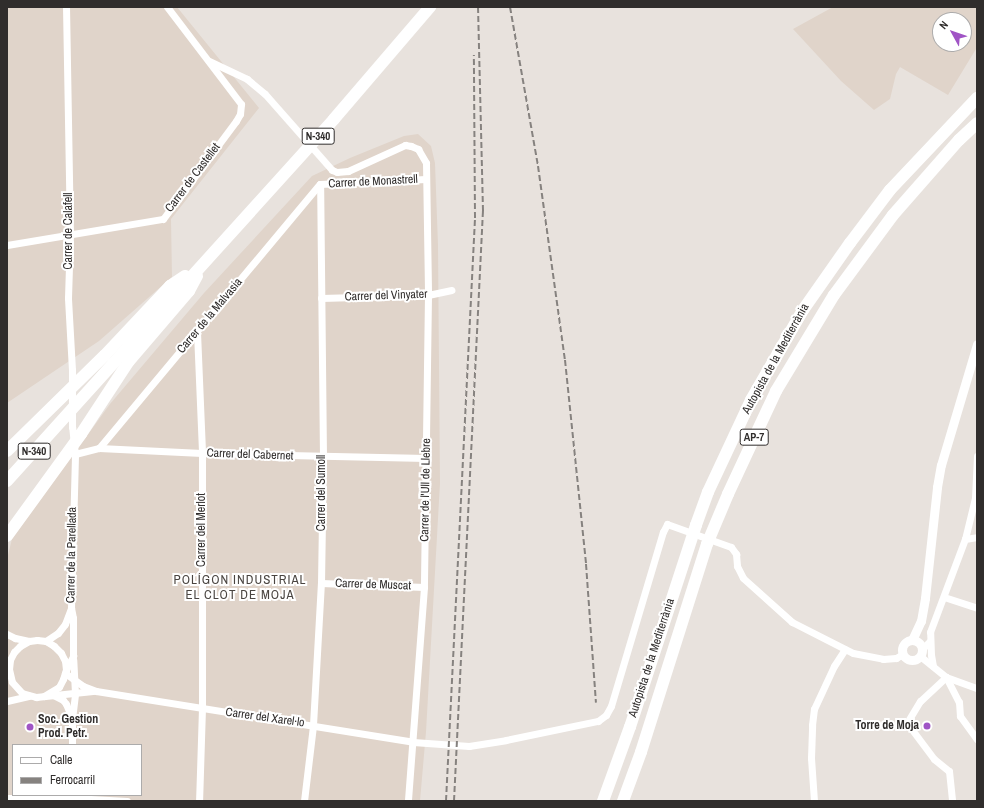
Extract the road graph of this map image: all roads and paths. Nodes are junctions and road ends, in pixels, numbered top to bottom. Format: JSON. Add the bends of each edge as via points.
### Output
{"nodes":[{"id":1,"x":66,"y":7,"type":"edge"},
{"id":2,"x":167,"y":7,"type":"edge"},
{"id":3,"x":430,"y":7,"type":"edge"},
{"id":4,"x":209,"y":61,"type":"junction"},
{"id":5,"x":977,"y":98,"type":"edge"},
{"id":6,"x":977,"y":123,"type":"edge"},
{"id":7,"x":426,"y":179,"type":"junction"},
{"id":8,"x":320,"y":184,"type":"junction"},
{"id":9,"x":70,"y":235,"type":"junction"},
{"id":10,"x":7,"y":245,"type":"edge"},
{"id":11,"x":203,"y":262,"type":"junction"},
{"id":12,"x":451,"y":290,"type":"dead end"},
{"id":13,"x":428,"y":295,"type":"junction"},
{"id":14,"x":321,"y":298,"type":"junction"},
{"id":15,"x":197,"y":332,"type":"junction"},
{"id":16,"x":977,"y":344,"type":"edge"},
{"id":17,"x":99,"y":448,"type":"junction"},
{"id":18,"x":7,"y":451,"type":"edge"},
{"id":19,"x":202,"y":453,"type":"junction"},
{"id":20,"x":70,"y":456,"type":"junction"},
{"id":21,"x":977,"y":456,"type":"edge"},
{"id":22,"x":323,"y":457,"type":"junction"},
{"id":23,"x":426,"y":458,"type":"junction"},
{"id":24,"x":7,"y":480,"type":"edge"},
{"id":25,"x":7,"y":536,"type":"edge"},
{"id":26,"x":977,"y":537,"type":"edge"},
{"id":27,"x":964,"y":539,"type":"junction"},
{"id":28,"x":321,"y":583,"type":"junction"},
{"id":29,"x":424,"y":587,"type":"junction"},
{"id":30,"x":944,"y":597,"type":"junction"},
{"id":31,"x":71,"y":608,"type":"junction"},
{"id":32,"x":977,"y":608,"type":"edge"},
{"id":33,"x":7,"y":634,"type":"edge"},
{"id":34,"x":912,"y":640,"type":"junction"},
{"id":35,"x":28,"y":641,"type":"junction"},
{"id":36,"x":46,"y":641,"type":"junction"},
{"id":37,"x":930,"y":641,"type":"junction"},
{"id":38,"x":845,"y":649,"type":"junction"},
{"id":39,"x":921,"y":652,"type":"junction"},
{"id":40,"x":903,"y":654,"type":"junction"},
{"id":41,"x":73,"y":656,"type":"junction"},
{"id":42,"x":933,"y":666,"type":"junction"},
{"id":43,"x":8,"y":671,"type":"edge"},
{"id":44,"x":65,"y":672,"type":"junction"},
{"id":45,"x":946,"y":677,"type":"junction"},
{"id":46,"x":75,"y":681,"type":"junction"},
{"id":47,"x":7,"y":684,"type":"edge"},
{"id":48,"x":977,"y":688,"type":"edge"},
{"id":49,"x":96,"y":691,"type":"junction"},
{"id":50,"x":75,"y":693,"type":"junction"},
{"id":51,"x":52,"y":695,"type":"junction"},
{"id":52,"x":29,"y":696,"type":"junction"},
{"id":53,"x":44,"y":696,"type":"junction"},
{"id":54,"x":7,"y":701,"type":"edge"},
{"id":55,"x":202,"y":708,"type":"junction"},
{"id":56,"x":72,"y":719,"type":"junction"},
{"id":57,"x":313,"y":725,"type":"junction"},
{"id":58,"x":977,"y":739,"type":"edge"},
{"id":59,"x":413,"y":742,"type":"junction"},
{"id":60,"x":72,"y":744,"type":"edge"},
{"id":61,"x":7,"y":798,"type":"edge"},
{"id":62,"x":72,"y":798,"type":"edge"},
{"id":63,"x":127,"y":801,"type":"edge"},
{"id":64,"x":199,"y":801,"type":"edge"},
{"id":65,"x":304,"y":801,"type":"edge"},
{"id":66,"x":408,"y":801,"type":"edge"},
{"id":67,"x":604,"y":801,"type":"edge"},
{"id":68,"x":623,"y":801,"type":"edge"},
{"id":69,"x":814,"y":801,"type":"edge"},
{"id":70,"x":952,"y":801,"type":"edge"}],
"edges":[{"from":1,"to":9,"type":"street","name":"Carrer de Calafell"},
{"from":2,"to":4,"type":"street"},
{"from":3,"to":11,"type":"highway","number":"N-340","via":[[334,119]]},
{"from":4,"to":7,"type":"street","name":"Carrer de l'Ull de Llebre","via":[[247,78],[265,94],[332,170],[348,171],[405,145],[412,146],[423,154]]},
{"from":4,"to":9,"type":"street","name":"Carrer de Castellet","via":[[241,104],[240,114],[162,219]]},
{"from":5,"to":67,"type":"highway","name":"Autopista de la Mediterrània","number":"AP-7","via":[[890,190],[850,243],[803,310],[752,400],[708,492]]},
{"from":6,"to":68,"type":"highway","name":"Autopista de la Mediterrània","number":"AP-7","via":[[888,221],[834,295],[776,391],[707,544]]},
{"from":7,"to":8,"type":"street","name":"Carrer de Monastrell"},
{"from":7,"to":13,"type":"street","name":"Carrer de l'Ull de Llebre"},
{"from":8,"to":14,"type":"street","name":"Carrer del Sumoll"},
{"from":8,"to":15,"type":"street","name":"Carrer de la Malvasia"},
{"from":9,"to":10,"type":"street","name":"Carrer de Castellet"},
{"from":9,"to":20,"type":"street","name":"Carrer de Calafell"},
{"from":11,"to":18,"type":"highway","via":[[170,286]]},
{"from":11,"to":20,"type":"highway","via":[[189,291],[129,361],[81,434]]},
{"from":11,"to":24,"type":"highway","number":"N-340"},
{"from":12,"to":13,"type":"street","name":"Carrer del Vinyater"},
{"from":13,"to":14,"type":"street","name":"Carrer del Vinyater"},
{"from":13,"to":23,"type":"street","name":"Carrer de l'Ull de Llebre"},
{"from":14,"to":22,"type":"street","name":"Carrer del Sumoll"},
{"from":15,"to":17,"type":"street","name":"Carrer de la Malvasia"},
{"from":15,"to":19,"type":"street","name":"Carrer del Merlot"},
{"from":16,"to":34,"type":"street","via":[[941,465],[925,598],[921,621]]},
{"from":17,"to":19,"type":"street","name":"Carrer del Cabernet"},
{"from":17,"to":20,"type":"street","name":"Carrer del Cabernet"},
{"from":19,"to":22,"type":"street","name":"Carrer del Cabernet"},
{"from":19,"to":55,"type":"street","name":"Carrer del Merlot"},
{"from":20,"to":25,"type":"highway"},
{"from":20,"to":31,"type":"street","name":"Carrer de la Parellada"},
{"from":21,"to":27,"type":"street","via":[[975,498]]},
{"from":22,"to":23,"type":"street","name":"Carrer del Cabernet"},
{"from":22,"to":28,"type":"street","name":"Carrer del Sumoll"},
{"from":23,"to":29,"type":"street","name":"Carrer de l'Ull de Llebre"},
{"from":26,"to":27,"type":"street"},
{"from":27,"to":30,"type":"street"},
{"from":28,"to":29,"type":"street","name":"Carrer de Muscat"},
{"from":28,"to":57,"type":"street","name":"Carrer del Sumoll"},
{"from":29,"to":59,"type":"street","name":"Carrer de l'Ull de Llebre"},
{"from":30,"to":32,"type":"street"},
{"from":30,"to":37,"type":"street","via":[[930,632]]},
{"from":31,"to":36,"type":"street","via":[[66,624]]},
{"from":31,"to":41,"type":"street","name":"Carrer de la Parellada"},
{"from":33,"to":35,"type":"street"},
{"from":34,"to":39,"type":"street","via":[[920,644]]},
{"from":34,"to":40,"type":"street","via":[[904,645]]},
{"from":35,"to":36,"type":"street"},
{"from":35,"to":43,"type":"street","via":[[14,652]]},
{"from":36,"to":44,"type":"street","via":[[61,652],[65,661]]},
{"from":37,"to":39,"type":"street"},
{"from":37,"to":42,"type":"street"},
{"from":38,"to":40,"type":"street","via":[[884,659],[896,658]]},
{"from":38,"to":59,"type":"street","name":"Carrer del Xarel·lo","via":[[785,618],[743,578],[737,566],[736,554],[731,547],[667,524],[611,706],[606,714],[598,720],[468,746]]},
{"from":38,"to":69,"type":"street","via":[[814,709],[811,758]]},
{"from":39,"to":40,"type":"street","via":[[916,659],[910,660]]},
{"from":39,"to":42,"type":"street"},
{"from":41,"to":44,"type":"street","name":"Carrer de la Parellada"},
{"from":41,"to":46,"type":"street","name":"Carrer de la Parellada"},
{"from":42,"to":45,"type":"street"},
{"from":43,"to":47,"type":"street"},
{"from":43,"to":52,"type":"street","via":[[16,688]]},
{"from":44,"to":46,"type":"street"},
{"from":44,"to":53,"type":"street","via":[[59,687]]},
{"from":45,"to":48,"type":"street"},
{"from":45,"to":58,"type":"street","via":[[959,702],[960,716]]},
{"from":45,"to":70,"type":"street","via":[[920,701],[907,723],[934,759],[949,771]]},
{"from":46,"to":49,"type":"street"},
{"from":46,"to":50,"type":"street","name":"Carrer de la Parellada"},
{"from":49,"to":50,"type":"street"},
{"from":49,"to":55,"type":"street","name":"Carrer del Xarel·lo"},
{"from":50,"to":51,"type":"street"},
{"from":50,"to":56,"type":"street","name":"Carrer de la Parellada"},
{"from":51,"to":53,"type":"street"},
{"from":51,"to":56,"type":"street","name":"Carrer de la Parellada","via":[[63,700]]},
{"from":52,"to":53,"type":"street"},
{"from":52,"to":54,"type":"street"},
{"from":55,"to":57,"type":"street","name":"Carrer del Xarel·lo"},
{"from":55,"to":64,"type":"street","name":"Carrer del Merlot"},
{"from":56,"to":60,"type":"street","name":"Carrer de la Parellada"},
{"from":57,"to":59,"type":"street","name":"Carrer del Xarel·lo"},
{"from":57,"to":65,"type":"street","name":"Carrer del Sumoll"},
{"from":59,"to":66,"type":"street","name":"Carrer de l'Ull de Llebre"},
{"from":61,"to":62,"type":"street"},
{"from":62,"to":63,"type":"street"}]}
